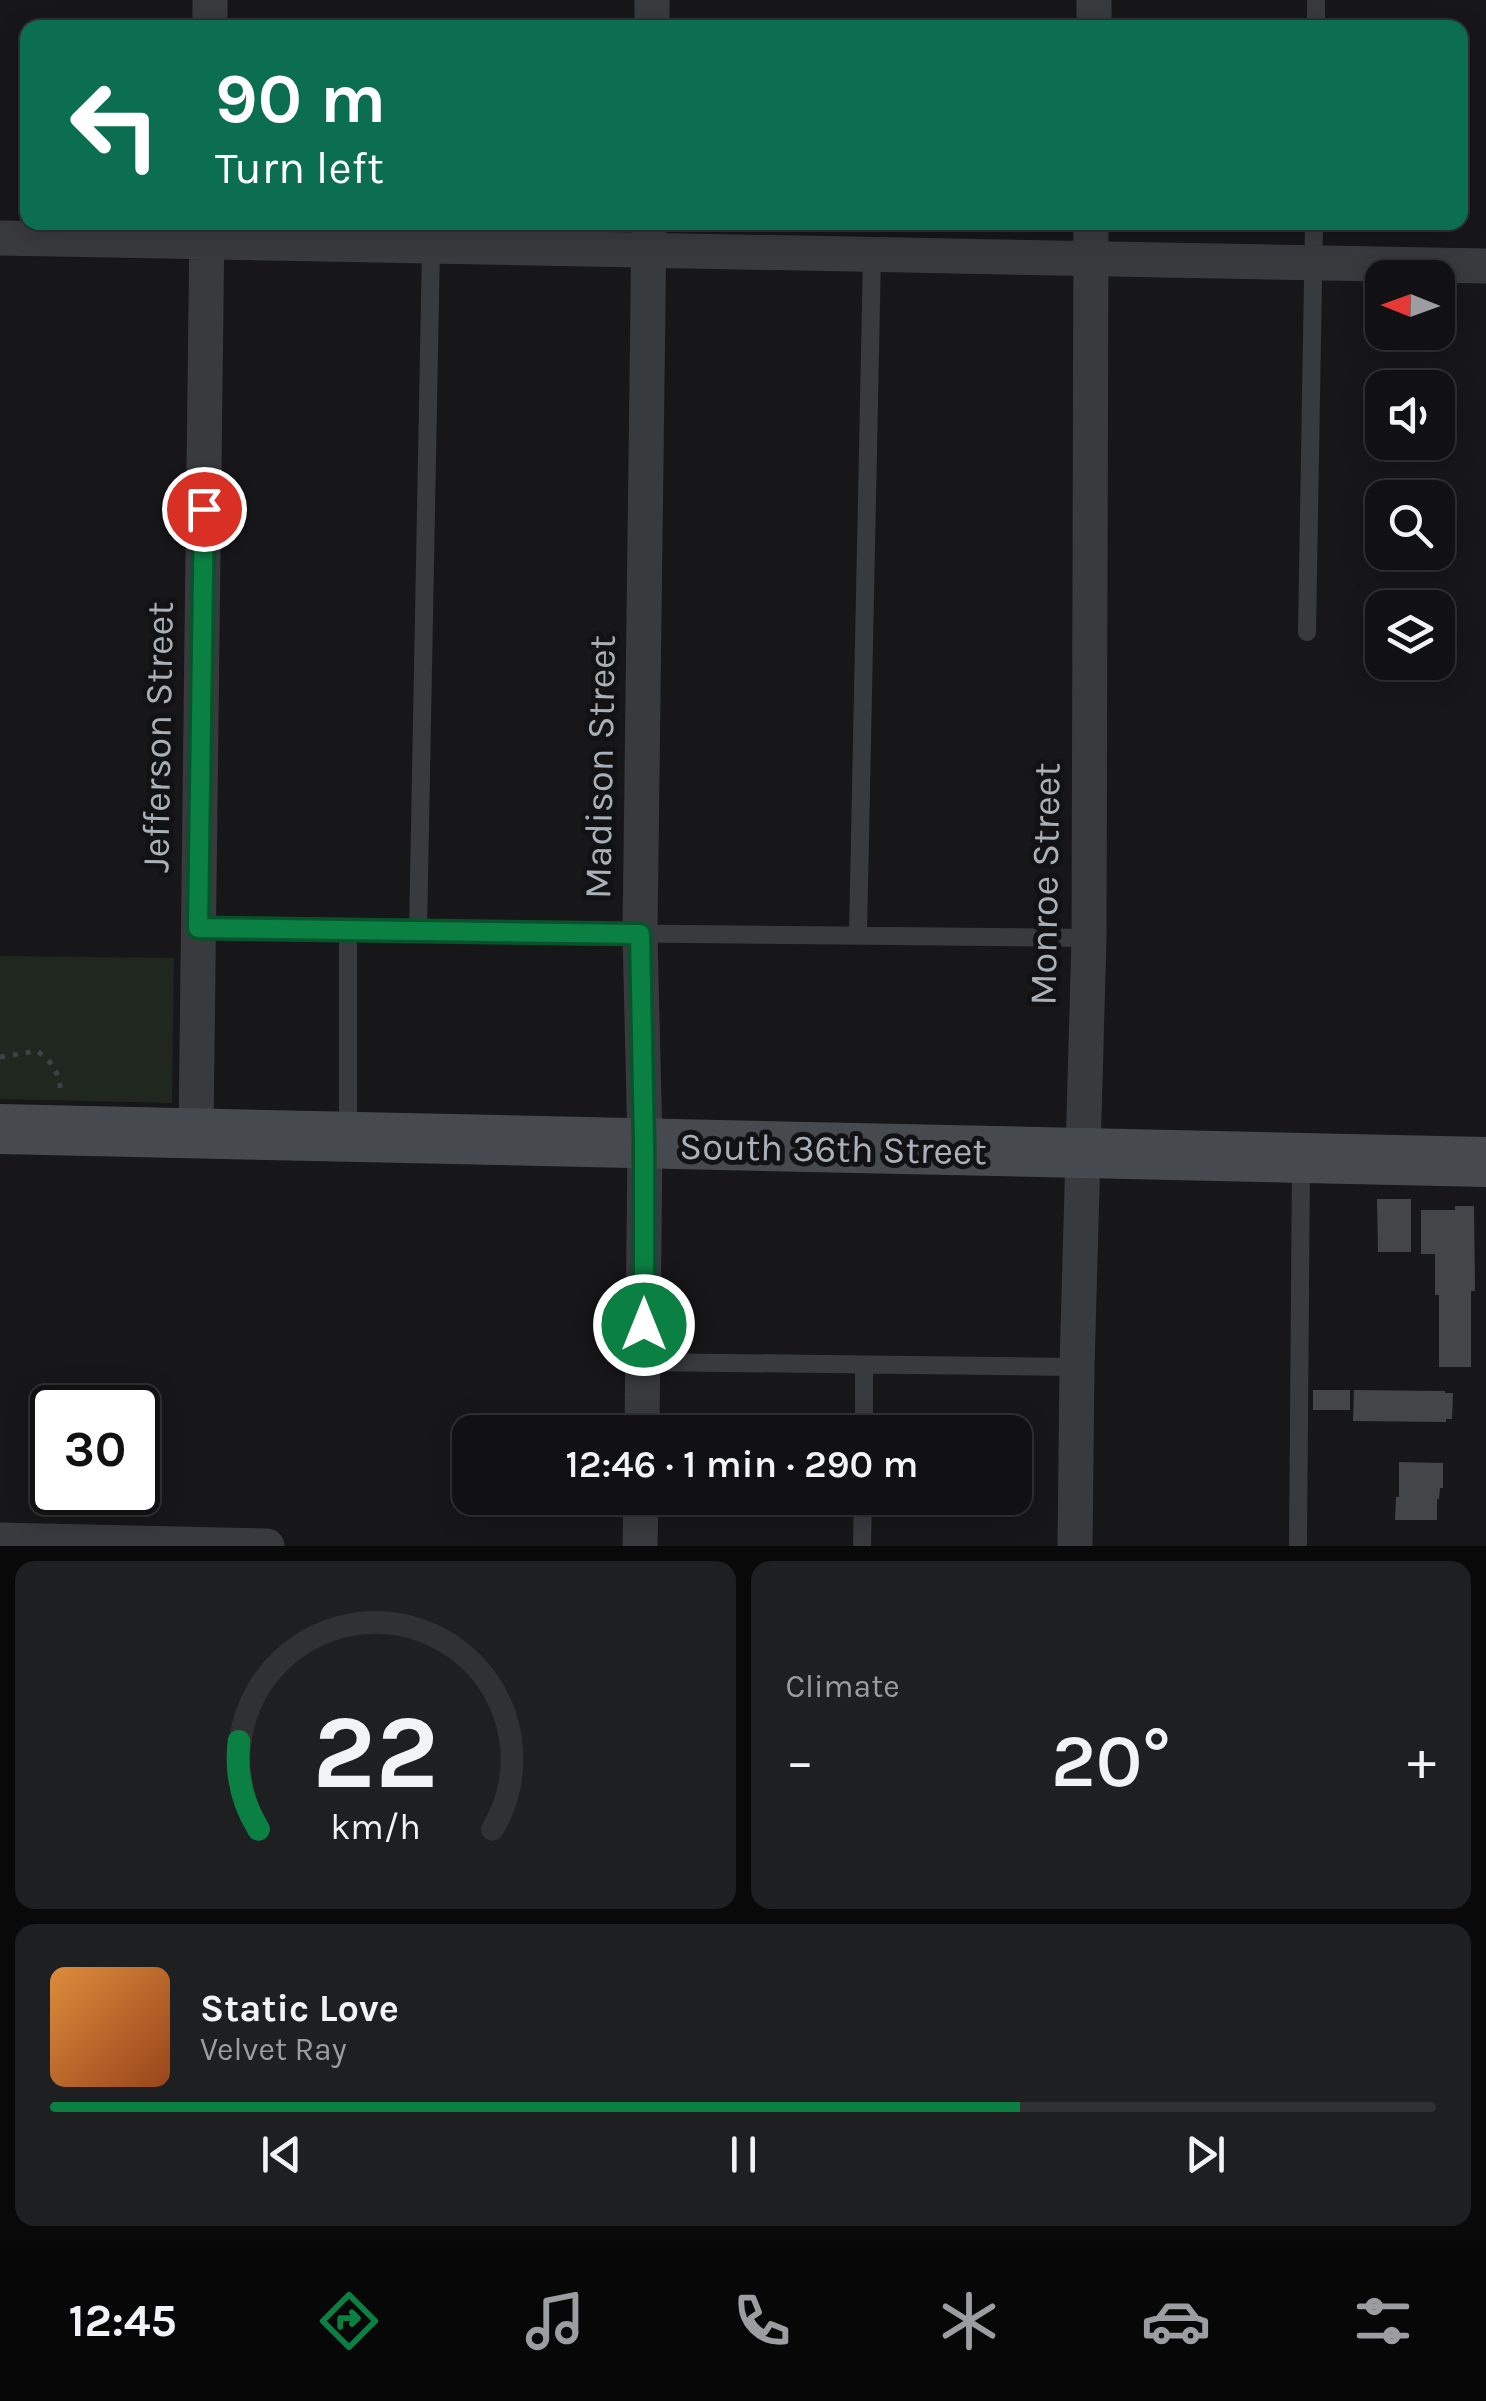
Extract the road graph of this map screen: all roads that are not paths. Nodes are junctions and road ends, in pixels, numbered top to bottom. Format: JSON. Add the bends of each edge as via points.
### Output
{"nodes":[{"id":1,"x":1091,"y":230,"type":"edge"},
{"id":2,"x":1314,"y":230,"type":"edge"},
{"id":3,"x":207,"y":232,"type":"edge"},
{"id":4,"x":649,"y":237,"type":"edge"},
{"id":5,"x":0,"y":238,"type":"edge"},
{"id":6,"x":431,"y":247,"type":"junction"},
{"id":7,"x":872,"y":256,"type":"junction"},
{"id":8,"x":1090,"y":260,"type":"junction"},
{"id":9,"x":1313,"y":263,"type":"junction"},
{"id":10,"x":1486,"y":266,"type":"edge"},
{"id":11,"x":1307,"y":632,"type":"dead end"},
{"id":12,"x":198,"y":928,"type":"junction"},
{"id":13,"x":348,"y":930,"type":"junction"},
{"id":14,"x":418,"y":931,"type":"junction"},
{"id":15,"x":640,"y":934,"type":"junction"},
{"id":16,"x":858,"y":934,"type":"junction"},
{"id":17,"x":1088,"y":938,"type":"junction"},
{"id":18,"x":0,"y":1129,"type":"edge"},
{"id":19,"x":196,"y":1133,"type":"junction"},
{"id":20,"x":348,"y":1137,"type":"junction"},
{"id":21,"x":644,"y":1144,"type":"junction"},
{"id":22,"x":1083,"y":1154,"type":"junction"},
{"id":23,"x":1301,"y":1159,"type":"junction"},
{"id":24,"x":1486,"y":1162,"type":"edge"},
{"id":25,"x":643,"y":1362,"type":"junction"},
{"id":26,"x":864,"y":1364,"type":"junction"},
{"id":27,"x":1077,"y":1367,"type":"junction"},
{"id":28,"x":642,"y":1415,"type":"edge"},
{"id":29,"x":864,"y":1415,"type":"edge"},
{"id":30,"x":641,"y":1515,"type":"edge"},
{"id":31,"x":863,"y":1515,"type":"edge"},
{"id":32,"x":0,"y":1540,"type":"edge"},
{"id":33,"x":267,"y":1546,"type":"edge"},
{"id":34,"x":640,"y":1546,"type":"edge"},
{"id":35,"x":862,"y":1546,"type":"edge"},
{"id":36,"x":1075,"y":1546,"type":"edge"},
{"id":37,"x":1298,"y":1546,"type":"edge"}],
"edges":[{"from":1,"to":8,"type":"street","name":"Monroe Street"},
{"from":2,"to":9,"type":"lane"},
{"from":3,"to":5,"type":"street"},
{"from":3,"to":6,"type":"street"},
{"from":3,"to":12,"type":"street","name":"Jefferson Street"},
{"from":4,"to":6,"type":"street"},
{"from":4,"to":7,"type":"street"},
{"from":4,"to":15,"type":"street","name":"Madison Street"},
{"from":6,"to":14,"type":"lane"},
{"from":7,"to":8,"type":"street"},
{"from":7,"to":16,"type":"lane"},
{"from":8,"to":9,"type":"street"},
{"from":8,"to":17,"type":"street","name":"Monroe Street"},
{"from":9,"to":10,"type":"street"},
{"from":9,"to":11,"type":"lane"},
{"from":12,"to":13,"type":"lane"},
{"from":12,"to":19,"type":"street","name":"Jefferson Street"},
{"from":13,"to":14,"type":"lane"},
{"from":13,"to":20,"type":"lane"},
{"from":14,"to":15,"type":"lane"},
{"from":15,"to":16,"type":"lane"},
{"from":15,"to":21,"type":"street","name":"Madison Street"},
{"from":16,"to":17,"type":"lane"},
{"from":17,"to":22,"type":"street","name":"Monroe Street"},
{"from":18,"to":19,"type":"main road","name":"South 36th Street"},
{"from":19,"to":20,"type":"main road","name":"South 36th Street"},
{"from":20,"to":21,"type":"main road","name":"South 36th Street"},
{"from":21,"to":22,"type":"main road","name":"South 36th Street"},
{"from":21,"to":25,"type":"street","name":"Madison Street"},
{"from":22,"to":23,"type":"main road","name":"South 36th Street"},
{"from":22,"to":27,"type":"street","name":"Monroe Street"},
{"from":23,"to":24,"type":"main road","name":"South 36th Street"},
{"from":23,"to":37,"type":"lane"},
{"from":25,"to":26,"type":"lane"},
{"from":25,"to":28,"type":"street","name":"Madison Street"},
{"from":26,"to":27,"type":"lane"},
{"from":26,"to":29,"type":"lane"},
{"from":27,"to":36,"type":"street","name":"Monroe Street"},
{"from":30,"to":34,"type":"street"},
{"from":31,"to":35,"type":"lane"},
{"from":32,"to":33,"type":"street"}]}
